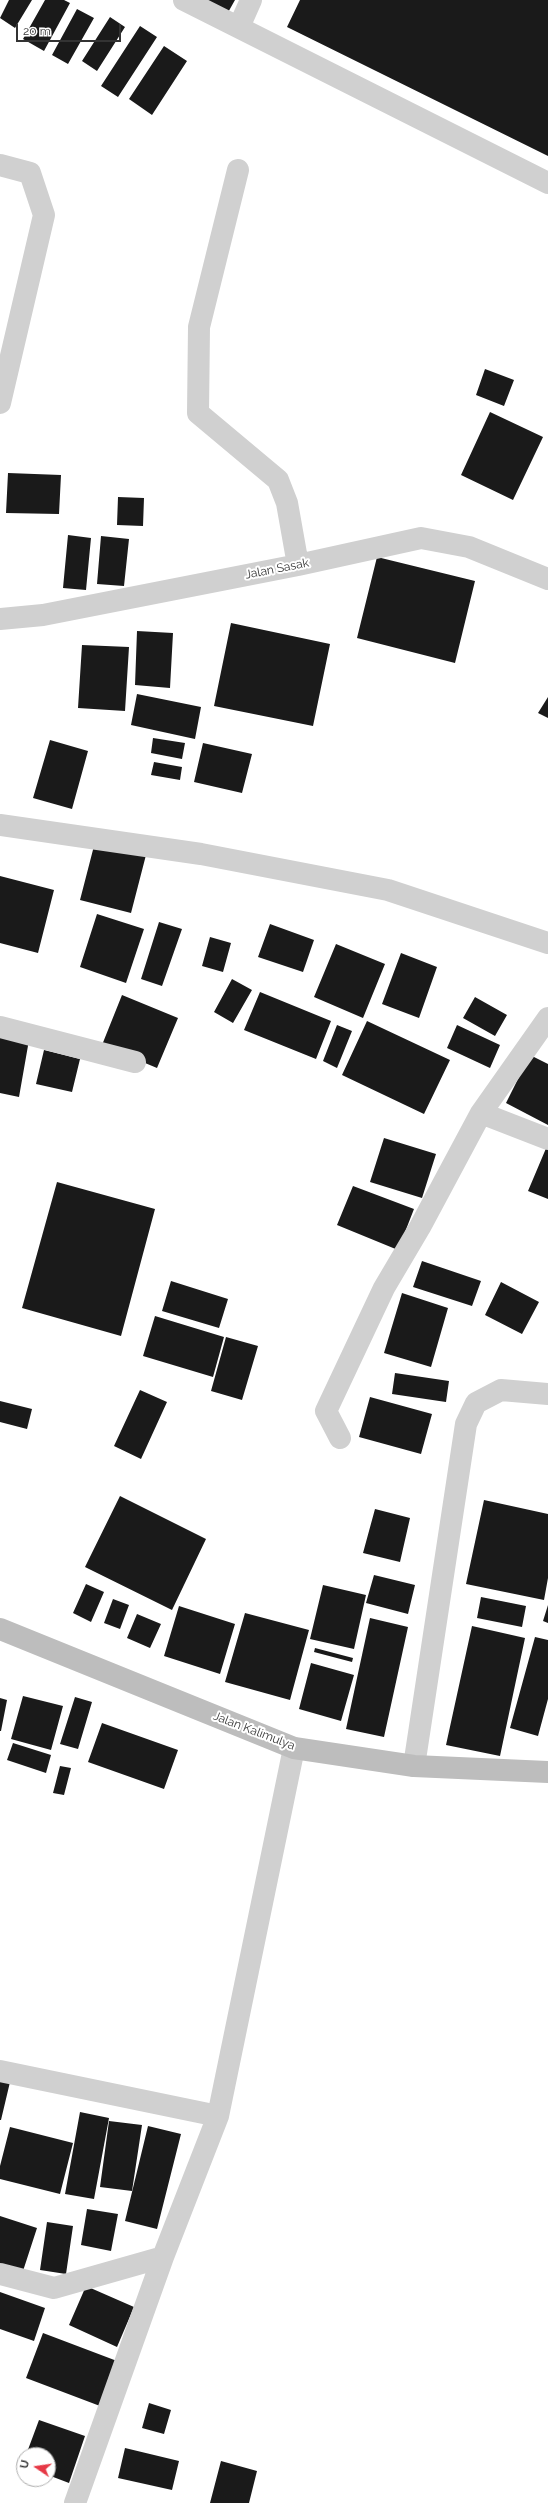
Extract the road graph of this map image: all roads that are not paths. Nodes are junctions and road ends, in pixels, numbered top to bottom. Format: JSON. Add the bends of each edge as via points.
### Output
{"nodes":[{"id":1,"x":184,"y":0,"type":"edge"},
{"id":2,"x":251,"y":0,"type":"edge"},
{"id":3,"x":238,"y":27,"type":"junction"},
{"id":4,"x":0,"y":165,"type":"edge"},
{"id":5,"x":238,"y":170,"type":"dead end"},
{"id":6,"x":548,"y":182,"type":"edge"},
{"id":7,"x":0,"y":403,"type":"edge"},
{"id":8,"x":298,"y":565,"type":"junction"},
{"id":9,"x":548,"y":579,"type":"edge"},
{"id":10,"x":0,"y":619,"type":"edge"},
{"id":11,"x":0,"y":825,"type":"edge"},
{"id":12,"x":548,"y":943,"type":"edge"},
{"id":13,"x":548,"y":1018,"type":"edge"},
{"id":14,"x":0,"y":1027,"type":"edge"},
{"id":15,"x":135,"y":1062,"type":"dead end"},
{"id":16,"x":481,"y":1113,"type":"junction"},
{"id":17,"x":548,"y":1139,"type":"edge"},
{"id":18,"x":548,"y":1394,"type":"edge"},
{"id":19,"x":340,"y":1438,"type":"dead end"},
{"id":20,"x":0,"y":1629,"type":"edge"},
{"id":21,"x":294,"y":1748,"type":"junction"},
{"id":22,"x":414,"y":1766,"type":"junction"},
{"id":23,"x":548,"y":1772,"type":"edge"},
{"id":24,"x":0,"y":2071,"type":"edge"},
{"id":25,"x":218,"y":2116,"type":"junction"},
{"id":26,"x":163,"y":2257,"type":"junction"},
{"id":27,"x":0,"y":2274,"type":"edge"},
{"id":28,"x":75,"y":2503,"type":"edge"}],
"edges":[{"from":1,"to":3,"type":"street"},
{"from":2,"to":3,"type":"street"},
{"from":3,"to":6,"type":"street"},
{"from":4,"to":7,"type":"street","via":[[30,173],[44,215]]},
{"from":5,"to":8,"type":"street","via":[[200,327],[198,413],[278,480],[287,503]]},
{"from":8,"to":9,"type":"street","name":"Jalan Sasak","via":[[421,538],[469,547]]},
{"from":8,"to":10,"type":"street","name":"Jalan Sasak","via":[[43,616]]},
{"from":11,"to":12,"type":"street","via":[[201,854],[388,890]]},
{"from":13,"to":16,"type":"street"},
{"from":14,"to":15,"type":"street"},
{"from":16,"to":17,"type":"street"},
{"from":16,"to":19,"type":"street","via":[[384,1288],[326,1411]]},
{"from":18,"to":22,"type":"street","via":[[501,1390],[476,1403],[466,1424]]},
{"from":20,"to":21,"type":"street","name":"Jalan Kalimulya"},
{"from":21,"to":22,"type":"street","name":"Jalan Kalimulya"},
{"from":21,"to":25,"type":"street"},
{"from":22,"to":23,"type":"street","name":"Jalan Kalimulya"},
{"from":24,"to":25,"type":"street"},
{"from":25,"to":26,"type":"street"},
{"from":26,"to":27,"type":"street","via":[[54,2288]]},
{"from":26,"to":28,"type":"street"}]}
